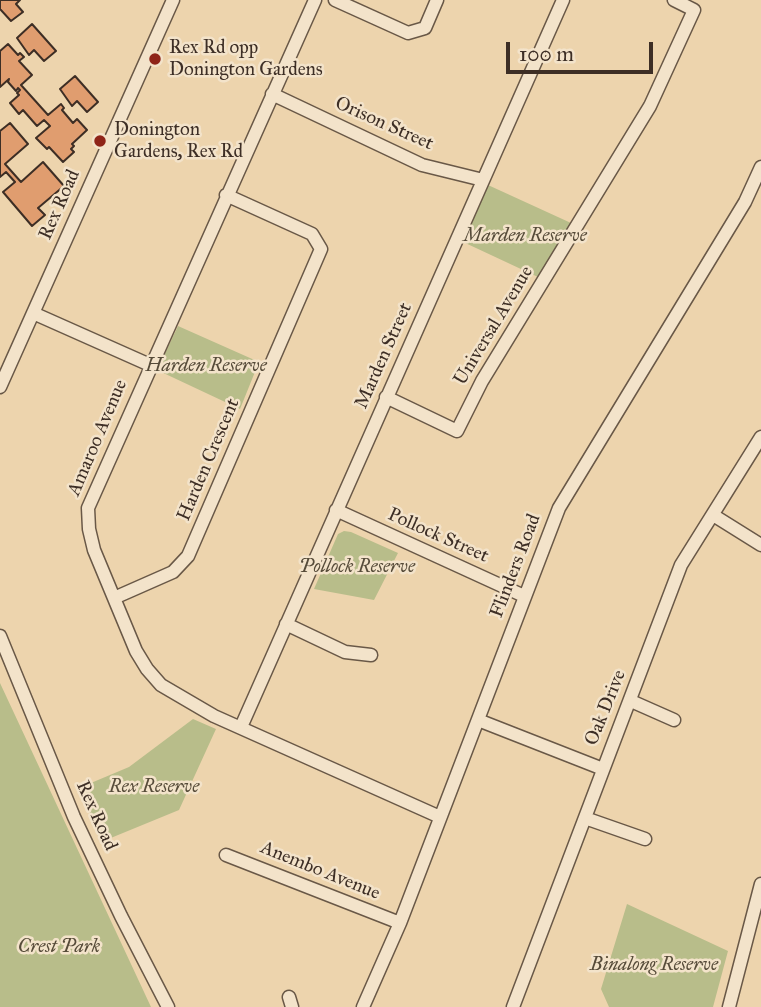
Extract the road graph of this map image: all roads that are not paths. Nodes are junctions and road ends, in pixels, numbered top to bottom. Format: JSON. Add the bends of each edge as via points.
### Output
{"nodes":[{"id":1,"x":173,"y":0,"type":"edge"},
{"id":2,"x":315,"y":0,"type":"edge"},
{"id":3,"x":335,"y":0,"type":"edge"},
{"id":4,"x":437,"y":0,"type":"edge"},
{"id":5,"x":563,"y":0,"type":"edge"},
{"id":6,"x":674,"y":0,"type":"edge"},
{"id":7,"x":272,"y":94,"type":"junction"},
{"id":8,"x":761,"y":167,"type":"edge"},
{"id":9,"x":483,"y":180,"type":"junction"},
{"id":10,"x":226,"y":195,"type":"junction"},
{"id":11,"x":33,"y":313,"type":"junction"},
{"id":12,"x":150,"y":365,"type":"junction"},
{"id":13,"x":0,"y":387,"type":"edge"},
{"id":14,"x":386,"y":397,"type":"junction"},
{"id":15,"x":761,"y":436,"type":"edge"},
{"id":16,"x":336,"y":510,"type":"junction"},
{"id":17,"x":713,"y":515,"type":"junction"},
{"id":18,"x":761,"y":545,"type":"edge"},
{"id":19,"x":524,"y":596,"type":"junction"},
{"id":20,"x":114,"y":598,"type":"junction"},
{"id":21,"x":286,"y":624,"type":"junction"},
{"id":22,"x":0,"y":636,"type":"edge"},
{"id":23,"x":371,"y":655,"type":"dead end"},
{"id":24,"x":631,"y":701,"type":"junction"},
{"id":25,"x":478,"y":720,"type":"junction"},
{"id":26,"x":674,"y":720,"type":"dead end"},
{"id":27,"x":241,"y":727,"type":"junction"},
{"id":28,"x":603,"y":769,"type":"junction"},
{"id":29,"x":440,"y":817,"type":"junction"},
{"id":30,"x":586,"y":818,"type":"junction"},
{"id":31,"x":645,"y":839,"type":"dead end"},
{"id":32,"x":226,"y":855,"type":"dead end"},
{"id":33,"x":761,"y":884,"type":"edge"},
{"id":34,"x":400,"y":923,"type":"junction"},
{"id":35,"x":168,"y":1007,"type":"edge"},
{"id":36,"x":363,"y":1007,"type":"edge"},
{"id":37,"x":513,"y":1007,"type":"edge"},
{"id":38,"x":729,"y":1007,"type":"edge"}],
"edges":[{"from":1,"to":11,"type":"street","name":"Rex Road"},
{"from":2,"to":7,"type":"street","name":"Amaroo Avenue"},
{"from":3,"to":4,"type":"street","via":[[408,33],[425,29]]},
{"from":5,"to":9,"type":"street","name":"Marden Street"},
{"from":6,"to":14,"type":"street","name":"Universal Avenue","via":[[694,10],[650,106],[482,381],[457,431]]},
{"from":7,"to":9,"type":"street","name":"Orison Street","via":[[422,164]]},
{"from":7,"to":10,"type":"street","name":"Amaroo Avenue"},
{"from":8,"to":19,"type":"street","name":"Flinders Road","via":[[745,202],[559,508]]},
{"from":9,"to":14,"type":"street","name":"Marden Street"},
{"from":10,"to":12,"type":"street","name":"Amaroo Avenue"},
{"from":10,"to":20,"type":"street","name":"Harden Crescent","via":[[312,234],[321,249],[188,556],[173,572]]},
{"from":11,"to":12,"type":"street"},
{"from":11,"to":13,"type":"street","name":"Rex Road"},
{"from":12,"to":20,"type":"street","name":"Amaroo Avenue","via":[[88,508],[94,550]]},
{"from":14,"to":16,"type":"street","name":"Marden Street"},
{"from":15,"to":17,"type":"street","name":"Oak Drive"},
{"from":16,"to":19,"type":"street","name":"Pollock Street"},
{"from":16,"to":21,"type":"street","name":"Marden Street"},
{"from":17,"to":18,"type":"street"},
{"from":17,"to":24,"type":"street","name":"Oak Drive","via":[[681,565]]},
{"from":19,"to":25,"type":"street","name":"Flinders Road"},
{"from":20,"to":27,"type":"street","name":"Amaroo Avenue","via":[[147,670],[188,702]]},
{"from":21,"to":23,"type":"street","via":[[345,652]]},
{"from":21,"to":27,"type":"street","name":"Marden Street"},
{"from":22,"to":35,"type":"street","name":"Rex Road","via":[[74,817]]},
{"from":24,"to":26,"type":"street"},
{"from":24,"to":28,"type":"street","name":"Oak Drive"},
{"from":25,"to":28,"type":"street"},
{"from":25,"to":29,"type":"street","name":"Flinders Road"},
{"from":27,"to":29,"type":"street","name":"Amaroo Avenue"},
{"from":28,"to":30,"type":"street","name":"Oak Drive"},
{"from":29,"to":34,"type":"street","name":"Flinders Road"},
{"from":30,"to":31,"type":"street"},
{"from":30,"to":37,"type":"street","name":"Oak Drive"},
{"from":32,"to":34,"type":"street","name":"Anembo Avenue"},
{"from":33,"to":38,"type":"street"},
{"from":34,"to":36,"type":"street","name":"Flinders Road"}]}
